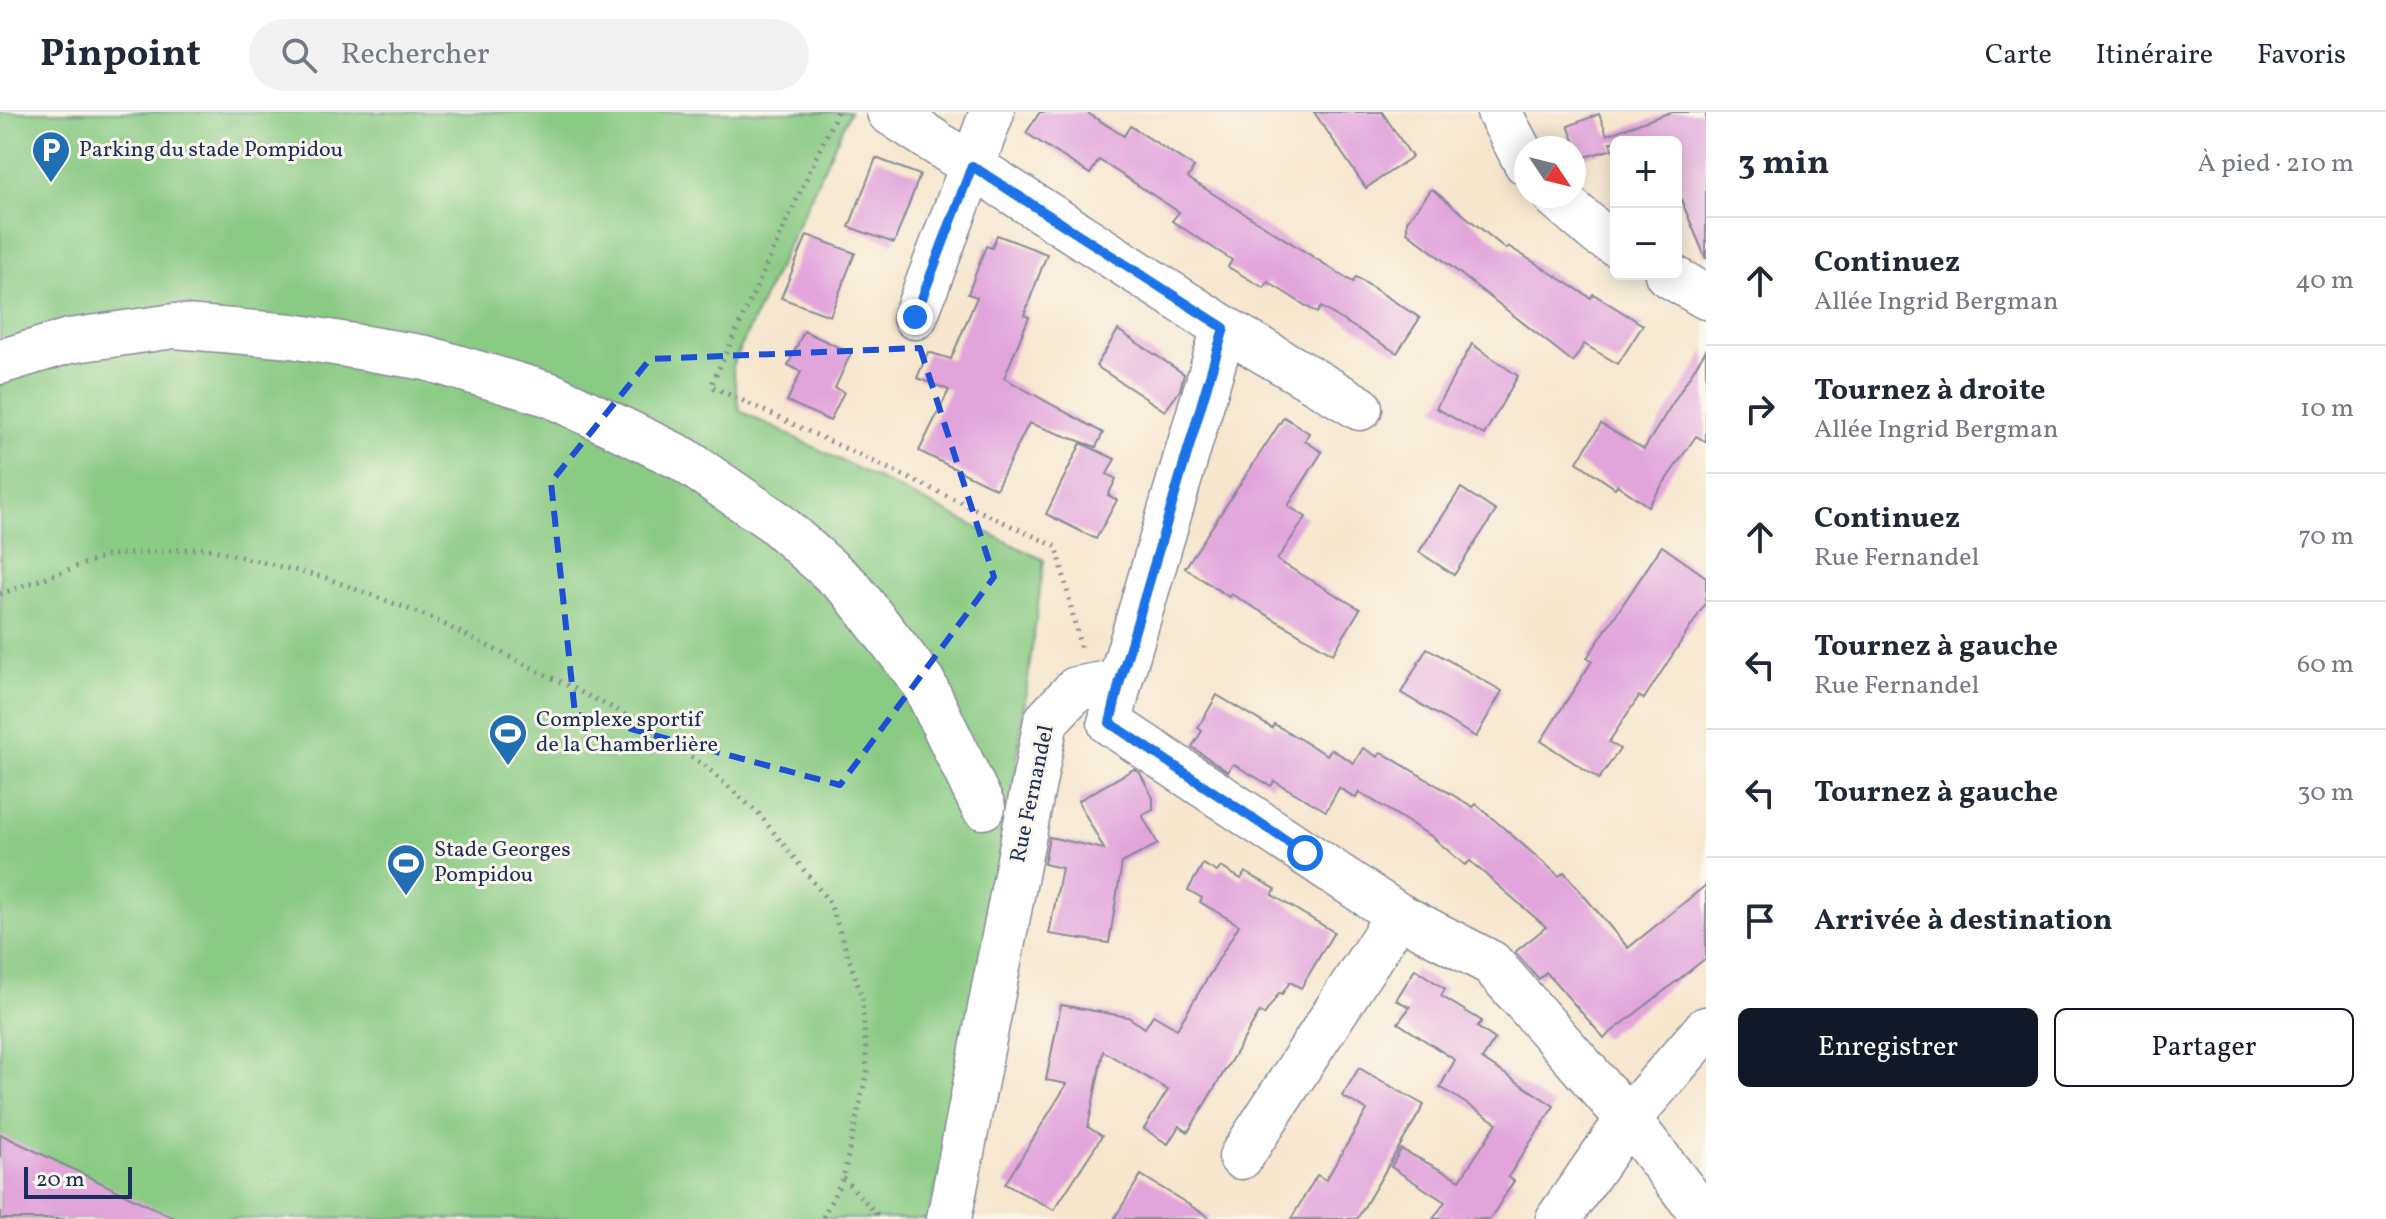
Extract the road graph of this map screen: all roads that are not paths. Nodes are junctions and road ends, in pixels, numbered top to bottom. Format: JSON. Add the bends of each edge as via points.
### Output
{"nodes":[{"id":1,"x":889,"y":112,"type":"edge"},
{"id":2,"x":992,"y":112,"type":"edge"},
{"id":3,"x":1510,"y":115,"type":"edge"},
{"id":4,"x":1517,"y":136,"type":"edge"},
{"id":5,"x":972,"y":166,"type":"junction"},
{"id":6,"x":1569,"y":208,"type":"edge"},
{"id":7,"x":1610,"y":240,"type":"edge"},
{"id":8,"x":1677,"y":280,"type":"edge"},
{"id":9,"x":1706,"y":297,"type":"edge"},
{"id":10,"x":915,"y":317,"type":"dead end"},
{"id":11,"x":1224,"y":328,"type":"junction"},
{"id":12,"x":0,"y":362,"type":"edge"},
{"id":13,"x":1360,"y":408,"type":"dead end"},
{"id":14,"x":1105,"y":684,"type":"junction"},
{"id":15,"x":983,"y":807,"type":"dead end"},
{"id":16,"x":1398,"y":915,"type":"junction"},
{"id":17,"x":1706,"y":1029,"type":"edge"},
{"id":18,"x":1628,"y":1119,"type":"junction"},
{"id":19,"x":1241,"y":1157,"type":"dead end"},
{"id":20,"x":949,"y":1219,"type":"edge"},
{"id":21,"x":1558,"y":1219,"type":"edge"},
{"id":22,"x":1706,"y":1219,"type":"edge"}],
"edges":[{"from":1,"to":5,"type":"street"},
{"from":2,"to":5,"type":"street"},
{"from":3,"to":4,"type":"street"},
{"from":5,"to":10,"type":"street"},
{"from":5,"to":11,"type":"street"},
{"from":6,"to":7,"type":"street"},
{"from":8,"to":9,"type":"street"},
{"from":11,"to":13,"type":"street"},
{"from":11,"to":14,"type":"street"},
{"from":12,"to":15,"type":"street","via":[[69,341],[174,326],[292,336],[426,358],[551,395],[683,459],[774,521],[850,588],[923,682]]},
{"from":14,"to":16,"type":"street","via":[[1110,723]]},
{"from":14,"to":20,"type":"street","name":"Rue Fernandel","via":[[1076,689],[1046,721]]},
{"from":16,"to":18,"type":"street","via":[[1491,963]]},
{"from":16,"to":19,"type":"street"},
{"from":17,"to":18,"type":"street"},
{"from":18,"to":21,"type":"street"},
{"from":18,"to":22,"type":"street"}]}
